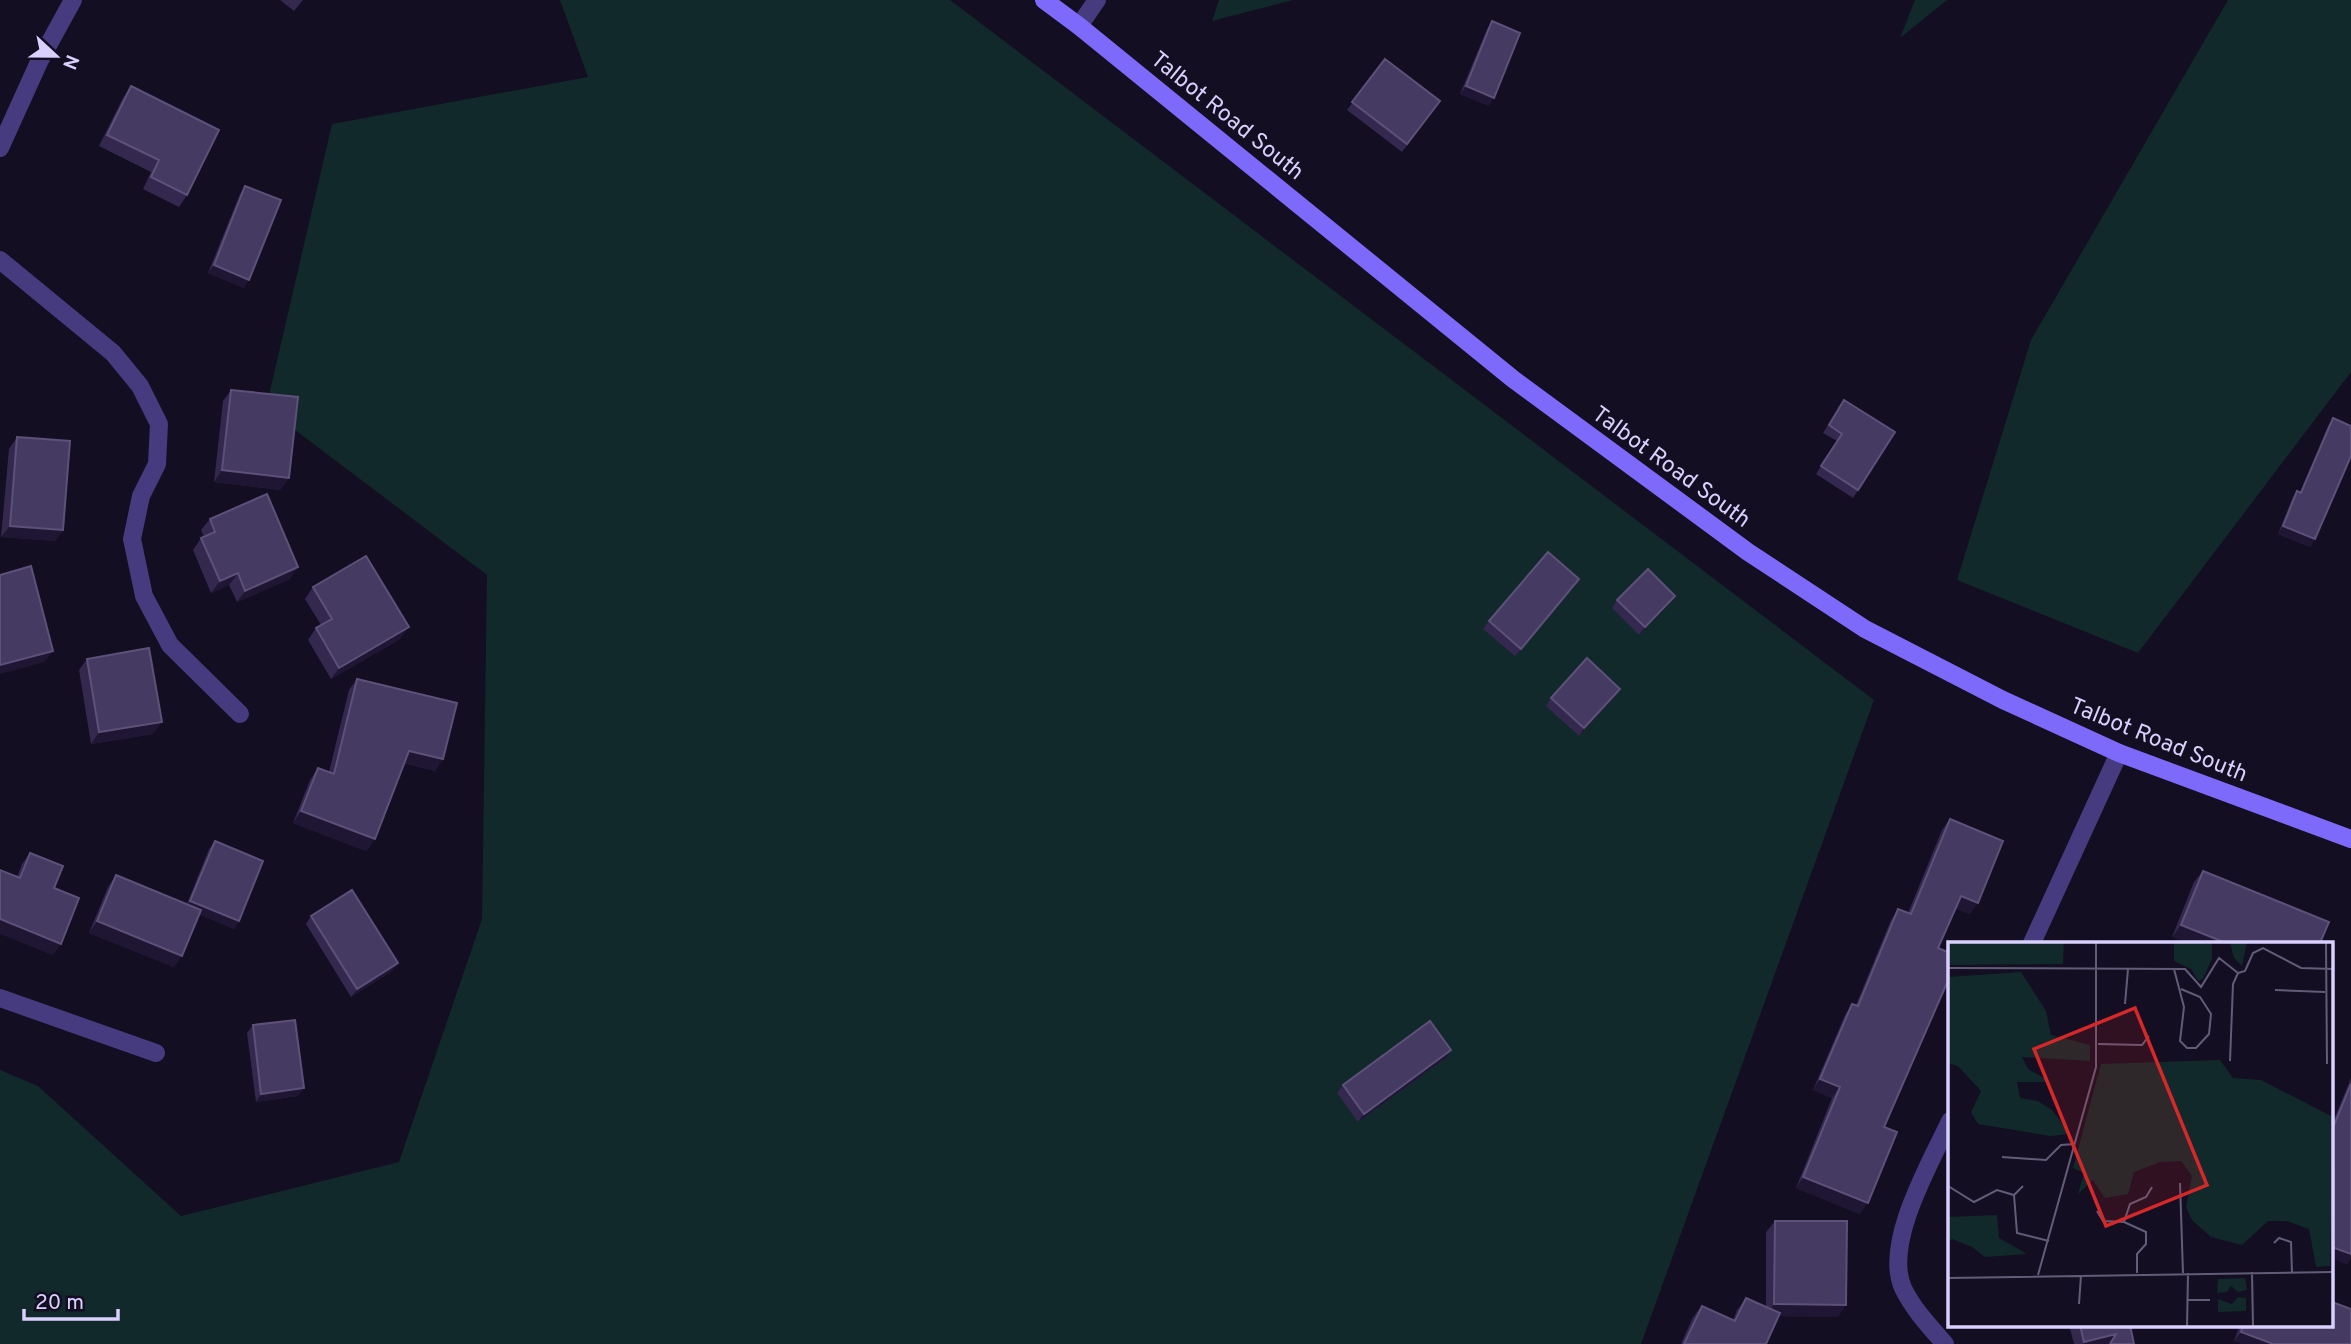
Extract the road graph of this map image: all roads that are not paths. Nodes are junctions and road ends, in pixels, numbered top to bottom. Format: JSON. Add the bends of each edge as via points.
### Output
{"nodes":[{"id":1,"x":73,"y":0,"type":"edge"},
{"id":2,"x":1044,"y":0,"type":"edge"},
{"id":3,"x":1097,"y":0,"type":"edge"},
{"id":4,"x":1079,"y":26,"type":"junction"},
{"id":5,"x":0,"y":148,"type":"edge"},
{"id":6,"x":0,"y":260,"type":"edge"},
{"id":7,"x":240,"y":714,"type":"dead end"},
{"id":8,"x":2119,"y":753,"type":"junction"},
{"id":9,"x":2351,"y":839,"type":"edge"},
{"id":10,"x":2032,"y":942,"type":"edge"},
{"id":11,"x":0,"y":998,"type":"edge"},
{"id":12,"x":156,"y":1053,"type":"dead end"},
{"id":13,"x":1948,"y":1125,"type":"edge"},
{"id":14,"x":1945,"y":1344,"type":"edge"}],
"edges":[{"from":1,"to":5,"type":"street"},
{"from":2,"to":4,"type":"street","name":"Talbot Road South"},
{"from":3,"to":4,"type":"street"},
{"from":4,"to":8,"type":"street","name":"Talbot Road South","via":[[1513,379],[1748,552],[1865,629]]},
{"from":6,"to":7,"type":"street","via":[[113,353],[140,386],[159,424],[157,464],[141,496],[132,539],[144,596],[170,645]]},
{"from":8,"to":9,"type":"street","name":"Talbot Road South"},
{"from":8,"to":10,"type":"street"},
{"from":11,"to":12,"type":"street"},
{"from":13,"to":14,"type":"street","via":[[1908,1213],[1898,1250],[1902,1286]]}]}
